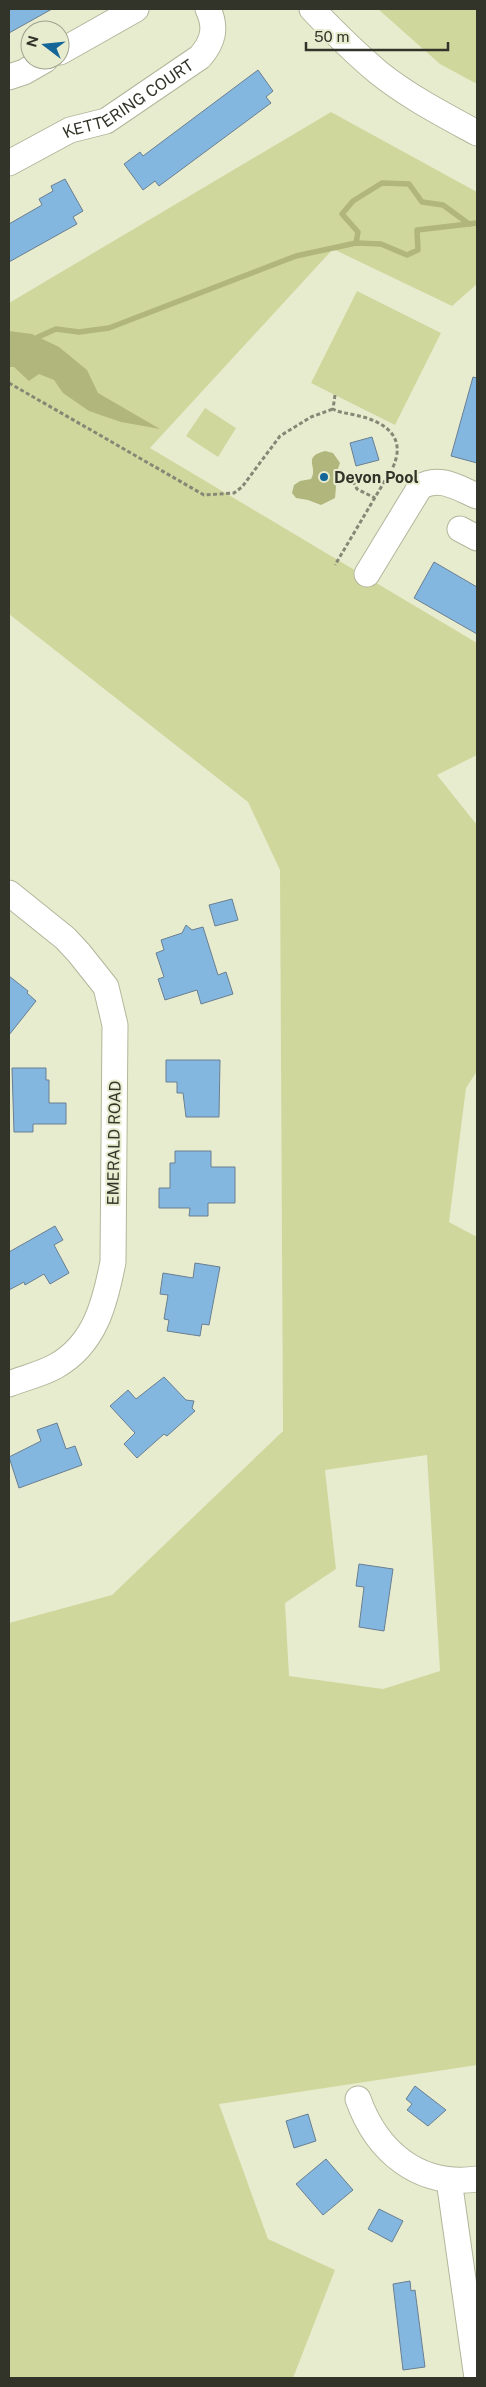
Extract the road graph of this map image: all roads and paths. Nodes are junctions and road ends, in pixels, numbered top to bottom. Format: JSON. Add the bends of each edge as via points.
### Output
{"nodes":[{"id":1,"x":136,"y":9,"type":"edge"},
{"id":2,"x":208,"y":9,"type":"edge"},
{"id":3,"x":312,"y":9,"type":"edge"},
{"id":4,"x":70,"y":46,"type":"edge"},
{"id":5,"x":28,"y":70,"type":"edge"},
{"id":6,"x":9,"y":77,"type":"edge"},
{"id":7,"x":477,"y":134,"type":"edge"},
{"id":8,"x":9,"y":163,"type":"edge"},
{"id":9,"x":9,"y":383,"type":"edge"},
{"id":10,"x":335,"y":395,"type":"dead end"},
{"id":11,"x":333,"y":409,"type":"junction"},
{"id":12,"x":354,"y":480,"type":"dead end"},
{"id":13,"x":477,"y":496,"type":"edge"},
{"id":14,"x":375,"y":498,"type":"junction"},
{"id":15,"x":335,"y":566,"type":"dead end"},
{"id":16,"x":367,"y":574,"type":"dead end"},
{"id":17,"x":9,"y":893,"type":"edge"},
{"id":18,"x":9,"y":1384,"type":"edge"},
{"id":19,"x":358,"y":2099,"type":"dead end"},
{"id":20,"x":477,"y":2179,"type":"edge"},
{"id":21,"x":449,"y":2180,"type":"junction"},
{"id":22,"x":476,"y":2378,"type":"edge"}],
"edges":[{"from":1,"to":4,"type":"street"},
{"from":2,"to":8,"type":"street","name":"KETTERING COURT","via":[[213,32],[209,46],[200,58],[106,121],[70,130]]},
{"from":3,"to":7,"type":"street","via":[[380,74]]},
{"from":5,"to":6,"type":"street"},
{"from":9,"to":11,"type":"path","via":[[204,495],[234,493],[280,436],[310,417]]},
{"from":10,"to":11,"type":"path"},
{"from":11,"to":14,"type":"path","via":[[384,426],[396,438],[398,455]]},
{"from":12,"to":14,"type":"path","via":[[357,489]]},
{"from":13,"to":16,"type":"street","via":[[439,481],[420,487]]},
{"from":14,"to":15,"type":"path"},
{"from":17,"to":18,"type":"street","name":"EMERALD ROAD","via":[[79,953],[106,987],[116,1025],[113,1262],[107,1292],[98,1321],[84,1344],[56,1366]]},
{"from":19,"to":21,"type":"street","via":[[373,2132],[388,2150],[407,2165]]},
{"from":20,"to":21,"type":"street"},
{"from":21,"to":22,"type":"street"}]}
